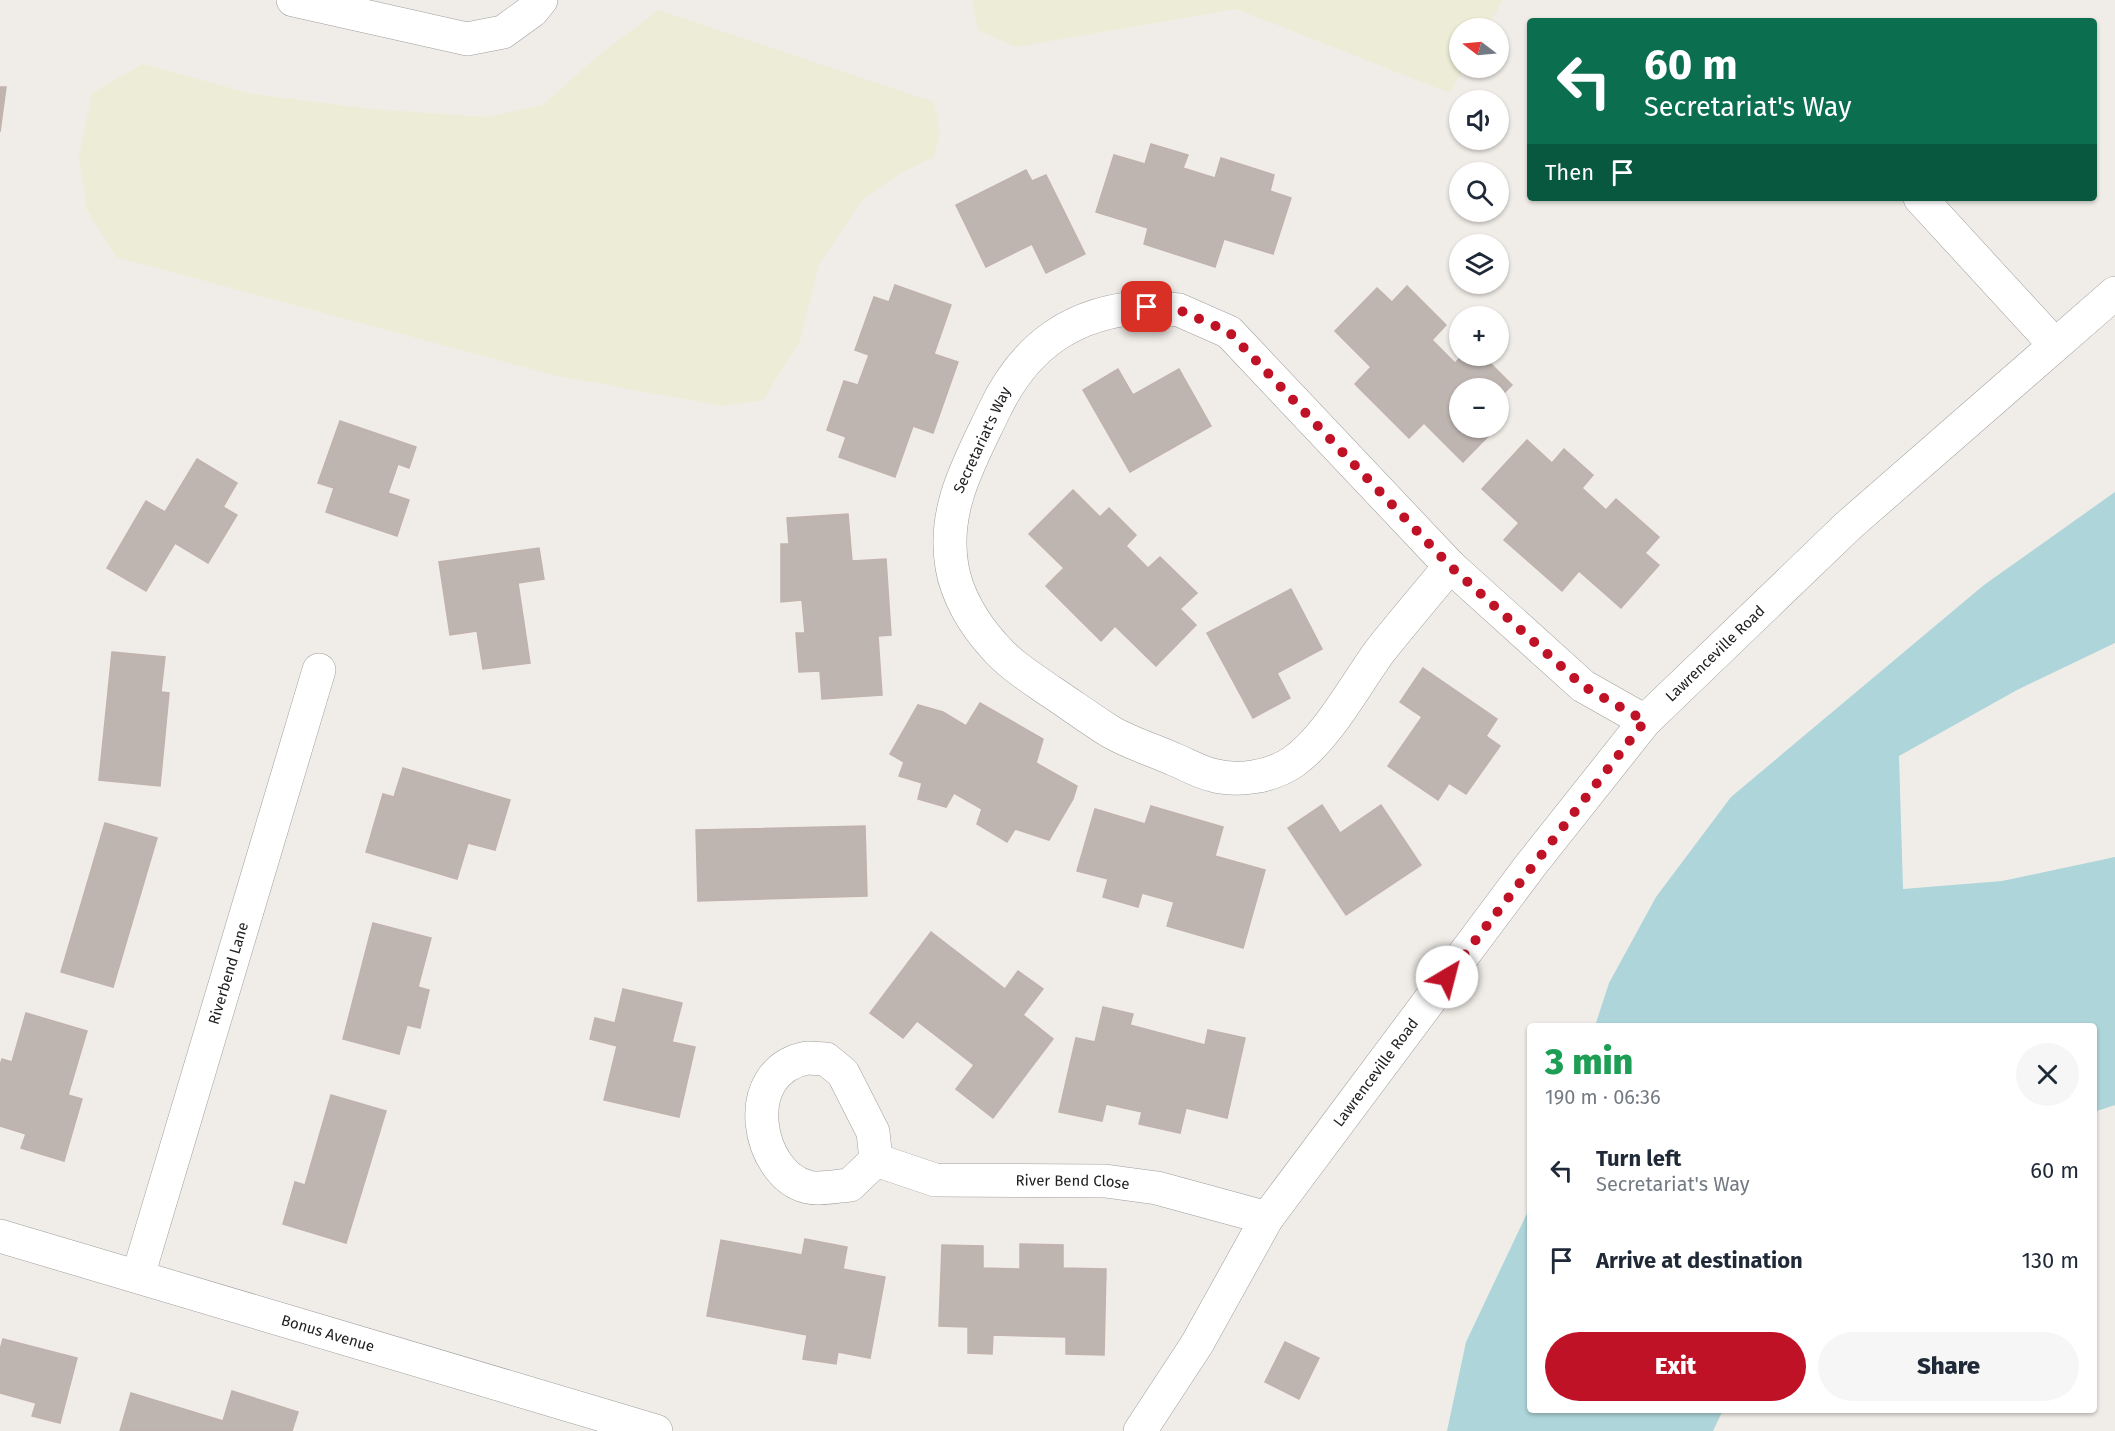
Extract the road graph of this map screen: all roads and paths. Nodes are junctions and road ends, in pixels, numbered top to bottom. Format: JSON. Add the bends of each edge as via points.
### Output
{"nodes":[{"id":1,"x":292,"y":0,"type":"edge"},
{"id":2,"x":541,"y":0,"type":"edge"},
{"id":3,"x":1923,"y":201,"type":"edge"},
{"id":4,"x":2115,"y":293,"type":"edge"},
{"id":5,"x":2055,"y":345,"type":"junction"},
{"id":6,"x":1450,"y":566,"type":"junction"},
{"id":7,"x":319,"y":670,"type":"dead end"},
{"id":8,"x":1645,"y":721,"type":"junction"},
{"id":9,"x":876,"y":1160,"type":"dead end"},
{"id":10,"x":1267,"y":1218,"type":"junction"},
{"id":11,"x":0,"y":1236,"type":"edge"},
{"id":12,"x":138,"y":1276,"type":"junction"},
{"id":13,"x":656,"y":1431,"type":"edge"},
{"id":14,"x":1140,"y":1431,"type":"edge"}],
"edges":[{"from":1,"to":2,"type":"street","via":[[467,39],[503,32]]},
{"from":3,"to":5,"type":"street"},
{"from":4,"to":5,"type":"street","name":"Lawrenceville Road"},
{"from":5,"to":8,"type":"street","name":"Lawrenceville Road","via":[[1849,525]]},
{"from":6,"to":6,"type":"street","name":"Secretariat's Way","via":[[1315,741],[1292,762],[1273,771],[1232,778],[1211,775],[1113,733],[1015,667],[993,646],[961,597],[952,568],[949,538],[959,486],[1006,385],[1025,360],[1079,322],[1122,309],[1147,307],[1179,310],[1229,332]]},
{"from":6,"to":8,"type":"street","name":"Secretariat's Way","via":[[1583,686]]},
{"from":7,"to":12,"type":"street","name":"Riverbend Lane"},
{"from":8,"to":10,"type":"street","name":"Lawrenceville Road","via":[[1530,866]]},
{"from":9,"to":10,"type":"street","name":"River Bend Close","via":[[935,1180],[1095,1181],[1157,1188]]},
{"from":10,"to":14,"type":"street","name":"Lawrenceville Road","via":[[1197,1344]]},
{"from":11,"to":12,"type":"street","name":"Bonus Avenue"},
{"from":12,"to":13,"type":"street","name":"Bonus Avenue"}]}
